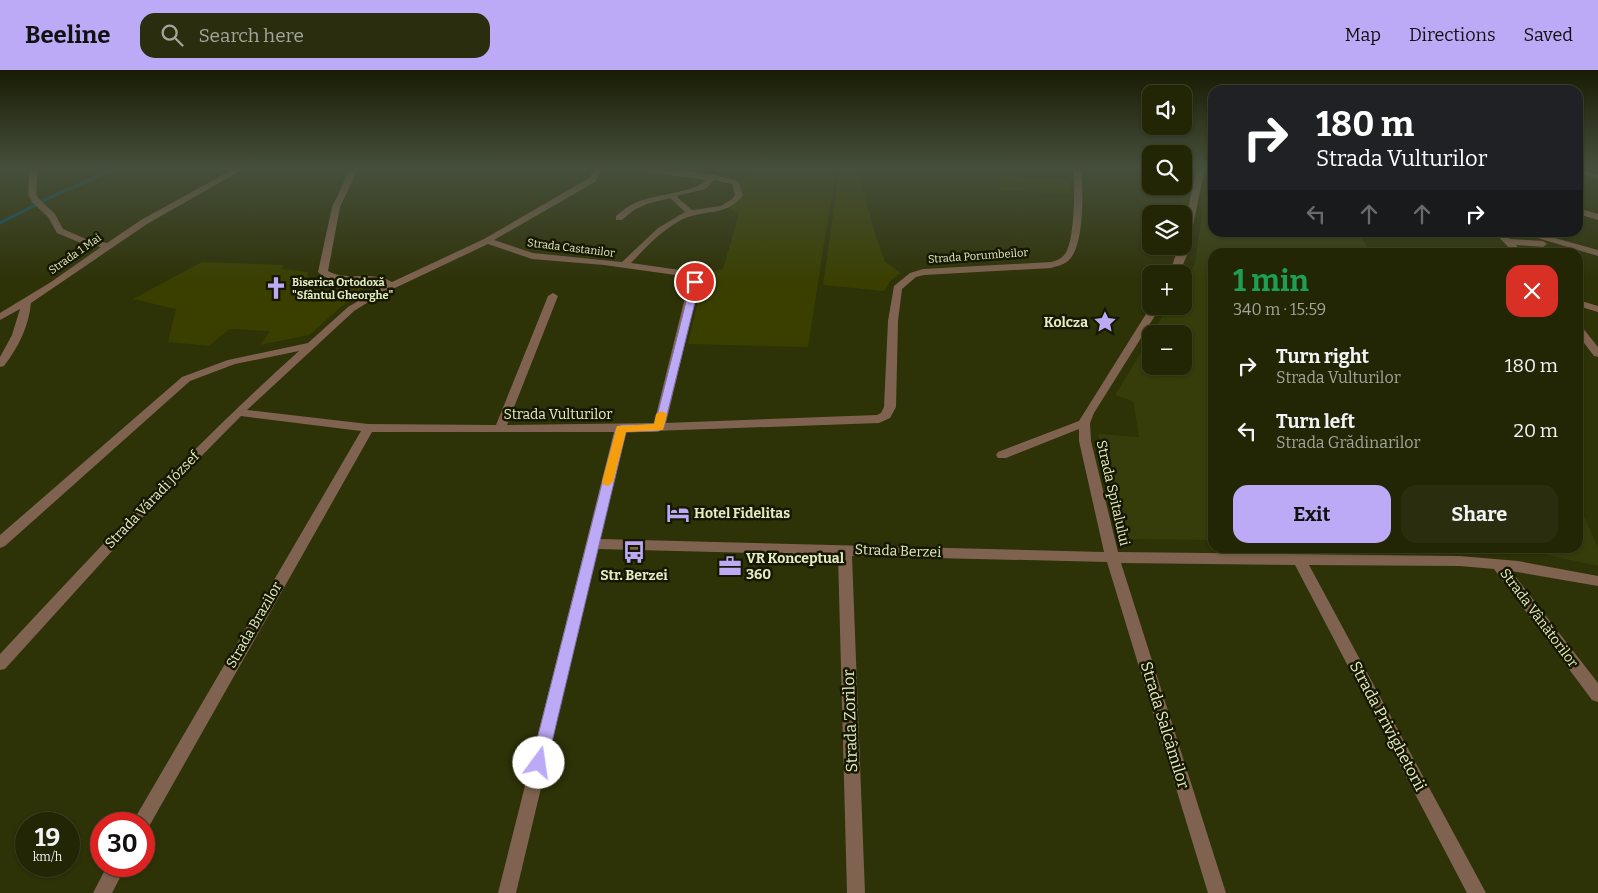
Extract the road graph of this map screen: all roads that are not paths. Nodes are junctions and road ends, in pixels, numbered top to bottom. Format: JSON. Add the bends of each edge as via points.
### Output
{"nodes":[{"id":1,"x":41,"y":205,"type":"edge"},
{"id":2,"x":173,"y":205,"type":"edge"},
{"id":3,"x":337,"y":205,"type":"edge"},
{"id":4,"x":548,"y":205,"type":"edge"},
{"id":5,"x":637,"y":205,"type":"edge"},
{"id":6,"x":683,"y":205,"type":"edge"},
{"id":7,"x":730,"y":205,"type":"edge"},
{"id":8,"x":1077,"y":205,"type":"edge"},
{"id":9,"x":1193,"y":205,"type":"edge"},
{"id":10,"x":1583,"y":212,"type":"edge"},
{"id":11,"x":690,"y":213,"type":"junction"},
{"id":12,"x":1598,"y":217,"type":"edge"},
{"id":13,"x":618,"y":218,"type":"dead end"},
{"id":14,"x":1504,"y":237,"type":"edge"},
{"id":15,"x":1538,"y":237,"type":"edge"},
{"id":16,"x":487,"y":240,"type":"junction"},
{"id":17,"x":1510,"y":242,"type":"junction"},
{"id":18,"x":1566,"y":245,"type":"junction"},
{"id":19,"x":108,"y":246,"type":"junction"},
{"id":20,"x":1515,"y":248,"type":"edge"},
{"id":21,"x":1578,"y":248,"type":"edge"},
{"id":22,"x":1583,"y":249,"type":"edge"},
{"id":23,"x":1598,"y":253,"type":"edge"},
{"id":24,"x":624,"y":265,"type":"junction"},
{"id":25,"x":1178,"y":265,"type":"edge"},
{"id":26,"x":392,"y":286,"type":"junction"},
{"id":27,"x":553,"y":296,"type":"dead end"},
{"id":28,"x":26,"y":303,"type":"junction"},
{"id":29,"x":1583,"y":304,"type":"edge"},
{"id":30,"x":1598,"y":309,"type":"edge"},
{"id":31,"x":1150,"y":315,"type":"edge"},
{"id":32,"x":0,"y":317,"type":"edge"},
{"id":33,"x":1583,"y":335,"type":"edge"},
{"id":34,"x":312,"y":345,"type":"junction"},
{"id":35,"x":1598,"y":354,"type":"edge"},
{"id":36,"x":0,"y":364,"type":"edge"},
{"id":37,"x":238,"y":412,"type":"junction"},
{"id":38,"x":879,"y":419,"type":"joint"},
{"id":39,"x":1084,"y":423,"type":"junction"},
{"id":40,"x":659,"y":427,"type":"junction"},
{"id":41,"x":368,"y":428,"type":"junction"},
{"id":42,"x":621,"y":428,"type":"junction"},
{"id":43,"x":500,"y":429,"type":"junction"},
{"id":44,"x":1002,"y":455,"type":"dead end"},
{"id":45,"x":0,"y":543,"type":"edge"},
{"id":46,"x":592,"y":544,"type":"junction"},
{"id":47,"x":845,"y":550,"type":"junction"},
{"id":48,"x":1113,"y":558,"type":"junction"},
{"id":49,"x":1299,"y":559,"type":"junction"},
{"id":50,"x":1498,"y":564,"type":"junction"},
{"id":51,"x":1598,"y":581,"type":"edge"},
{"id":52,"x":0,"y":664,"type":"edge"},
{"id":53,"x":1598,"y":696,"type":"edge"},
{"id":54,"x":148,"y":812,"type":"edge"},
{"id":55,"x":111,"y":877,"type":"edge"},
{"id":56,"x":102,"y":893,"type":"edge"},
{"id":57,"x":507,"y":893,"type":"edge"},
{"id":58,"x":856,"y":893,"type":"edge"},
{"id":59,"x":1217,"y":893,"type":"edge"},
{"id":60,"x":1477,"y":893,"type":"edge"}],
"edges":[{"from":1,"to":19,"type":"street","via":[[63,234]]},
{"from":2,"to":19,"type":"street","name":"Strada 1 Mai"},
{"from":3,"to":26,"type":"street","via":[[323,272],[339,277],[380,280]]},
{"from":4,"to":16,"type":"street","name":"Strada Váradi József"},
{"from":5,"to":13,"type":"street"},
{"from":6,"to":11,"type":"street"},
{"from":7,"to":11,"type":"street","name":"Strada Castanilor"},
{"from":8,"to":38,"type":"street","name":"Strada Porumbeilor","via":[[1070,252],[1060,262],[932,271],[913,275],[901,283],[894,302],[890,407]]},
{"from":9,"to":25,"type":"street"},
{"from":10,"to":12,"type":"street"},
{"from":11,"to":24,"type":"street","name":"Strada Castanilor","via":[[652,236]]},
{"from":14,"to":17,"type":"street"},
{"from":15,"to":18,"type":"street"},
{"from":16,"to":24,"type":"street","name":"Strada Castanilor","via":[[532,256]]},
{"from":16,"to":26,"type":"street","name":"Strada Váradi József"},
{"from":17,"to":18,"type":"street"},
{"from":17,"to":20,"type":"street"},
{"from":18,"to":21,"type":"street"},
{"from":19,"to":28,"type":"street","name":"Strada 1 Mai"},
{"from":22,"to":23,"type":"street"},
{"from":24,"to":40,"type":"street","name":"Strada Castanilor","via":[[692,274],[696,278]]},
{"from":26,"to":34,"type":"street","name":"Strada Váradi József","via":[[362,301]]},
{"from":27,"to":43,"type":"street"},
{"from":28,"to":32,"type":"street","name":"Strada 1 Mai"},
{"from":28,"to":36,"type":"street","via":[[22,327]]},
{"from":29,"to":30,"type":"street"},
{"from":31,"to":39,"type":"street"},
{"from":33,"to":35,"type":"street"},
{"from":34,"to":37,"type":"street","name":"Strada Váradi József"},
{"from":34,"to":45,"type":"street","via":[[213,368],[186,379]]},
{"from":37,"to":41,"type":"street","name":"Strada Vulturilor"},
{"from":37,"to":52,"type":"street","name":"Strada Váradi József","via":[[125,528]]},
{"from":38,"to":40,"type":"street","name":"Strada Vulturilor"},
{"from":39,"to":44,"type":"street"},
{"from":39,"to":48,"type":"street","name":"Strada Spitalului","via":[[1092,475]]},
{"from":40,"to":42,"type":"street","name":"Strada Vulturilor"},
{"from":41,"to":43,"type":"street","name":"Strada Vulturilor"},
{"from":41,"to":54,"type":"street","name":"Strada Brazilor"},
{"from":42,"to":43,"type":"street","name":"Strada Vulturilor"},
{"from":42,"to":46,"type":"street"},
{"from":46,"to":47,"type":"street","name":"Strada Berzei"},
{"from":46,"to":57,"type":"street"},
{"from":47,"to":48,"type":"street","name":"Strada Berzei"},
{"from":47,"to":58,"type":"street","name":"Strada Zorilor"},
{"from":48,"to":49,"type":"street","name":"Strada Berzei"},
{"from":48,"to":59,"type":"street","name":"Strada Salcâmilor"},
{"from":49,"to":50,"type":"street","name":"Strada Berzei","via":[[1460,560]]},
{"from":49,"to":60,"type":"street","name":"Strada Privighetorii"},
{"from":50,"to":51,"type":"street","name":"Strada Berzei"},
{"from":50,"to":53,"type":"street","name":"Strada Vânătorilor"},
{"from":55,"to":56,"type":"street"}]}
